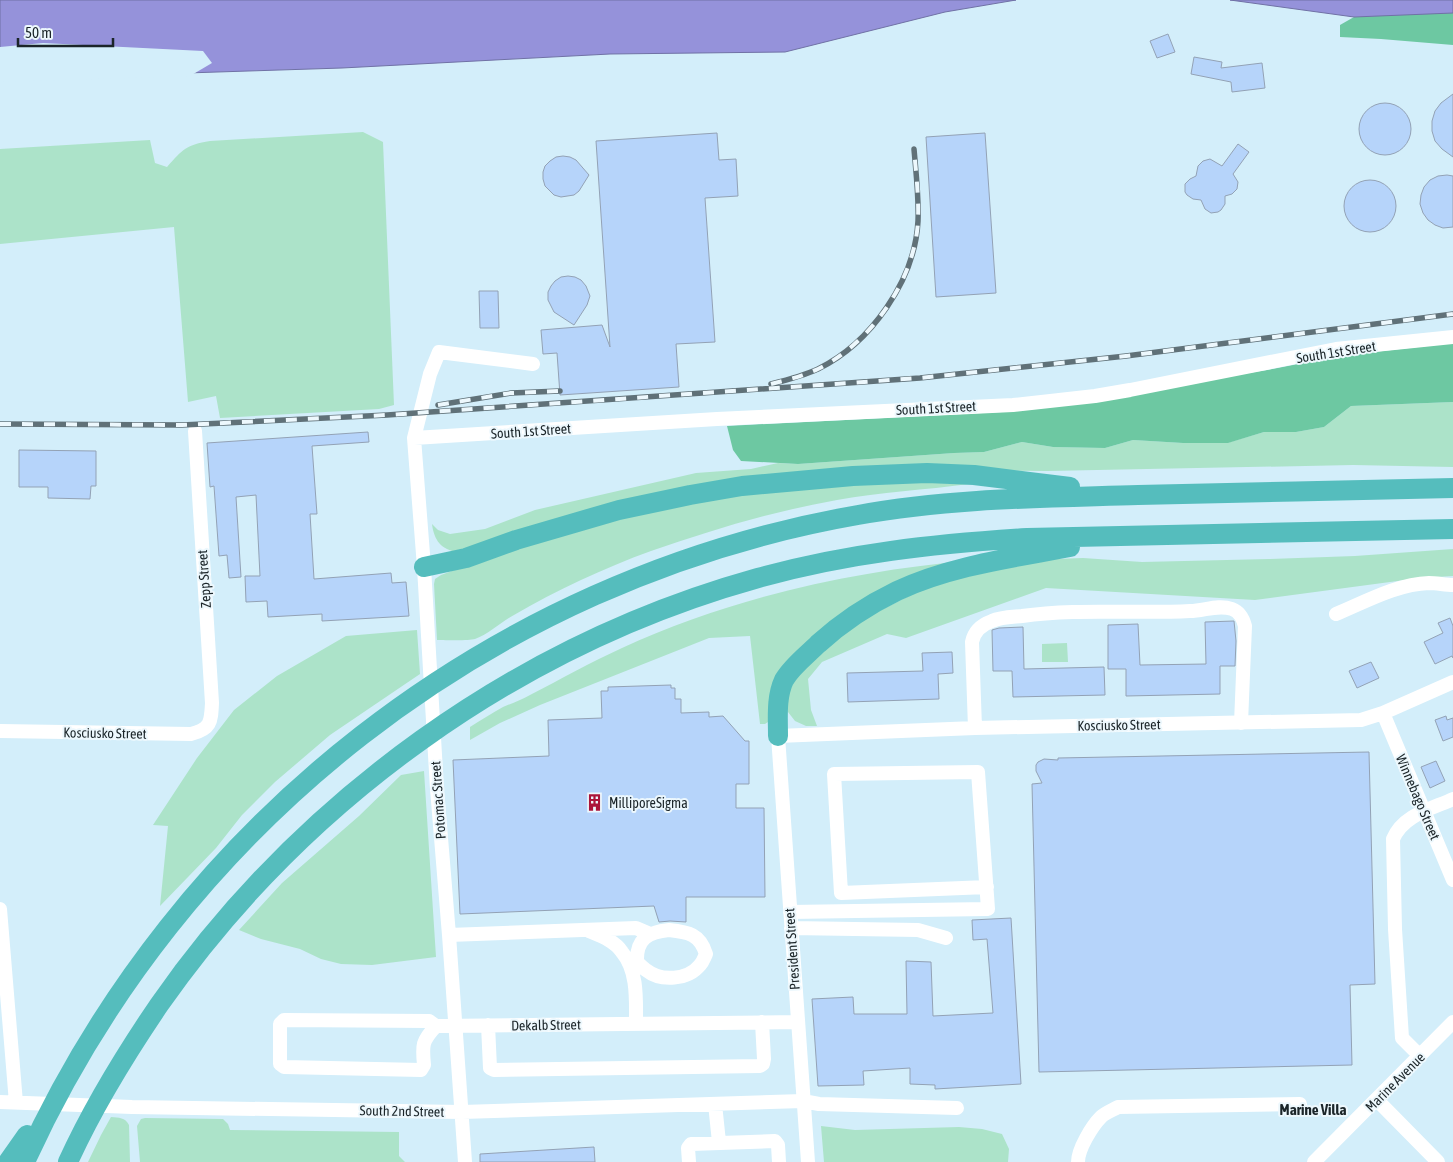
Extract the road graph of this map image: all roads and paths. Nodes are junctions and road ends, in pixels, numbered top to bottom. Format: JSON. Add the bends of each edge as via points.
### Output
{"nodes":[{"id":1,"x":1453,"y":337,"type":"edge"},
{"id":2,"x":533,"y":364,"type":"dead end"},
{"id":3,"x":195,"y":431,"type":"dead end"},
{"id":4,"x":414,"y":438,"type":"junction"},
{"id":5,"x":1453,"y":488,"type":"edge"},
{"id":6,"x":1137,"y":496,"type":"junction"},
{"id":7,"x":1453,"y":529,"type":"edge"},
{"id":8,"x":1122,"y":536,"type":"junction"},
{"id":9,"x":424,"y":567,"type":"junction"},
{"id":10,"x":1453,"y":585,"type":"edge"},
{"id":11,"x":1336,"y":614,"type":"dead end"},
{"id":12,"x":1453,"y":682,"type":"edge"},
{"id":13,"x":1382,"y":713,"type":"junction"},
{"id":14,"x":1241,"y":722,"type":"junction"},
{"id":15,"x":208,"y":727,"type":"joint"},
{"id":16,"x":975,"y":728,"type":"junction"},
{"id":17,"x":0,"y":731,"type":"edge"},
{"id":18,"x":778,"y":736,"type":"junction"},
{"id":19,"x":1453,"y":799,"type":"edge"},
{"id":20,"x":1424,"y":812,"type":"junction"},
{"id":21,"x":1453,"y":880,"type":"edge"},
{"id":22,"x":987,"y":888,"type":"junction"},
{"id":23,"x":946,"y":889,"type":"junction"},
{"id":24,"x":0,"y":909,"type":"edge"},
{"id":25,"x":949,"y":910,"type":"junction"},
{"id":26,"x":790,"y":912,"type":"junction"},
{"id":27,"x":791,"y":928,"type":"junction"},
{"id":28,"x":589,"y":931,"type":"junction"},
{"id":29,"x":650,"y":934,"type":"junction"},
{"id":30,"x":449,"y":935,"type":"junction"},
{"id":31,"x":946,"y":938,"type":"dead end"},
{"id":32,"x":634,"y":964,"type":"junction"},
{"id":33,"x":762,"y":1022,"type":"junction"},
{"id":34,"x":798,"y":1022,"type":"junction"},
{"id":35,"x":1453,"y":1022,"type":"edge"},
{"id":36,"x":636,"y":1023,"type":"junction"},
{"id":37,"x":488,"y":1025,"type":"junction"},
{"id":38,"x":436,"y":1026,"type":"junction"},
{"id":39,"x":456,"y":1026,"type":"junction"},
{"id":40,"x":1420,"y":1056,"type":"junction"},
{"id":41,"x":1377,"y":1100,"type":"junction"},
{"id":42,"x":0,"y":1102,"type":"edge"},
{"id":43,"x":804,"y":1102,"type":"junction"},
{"id":44,"x":16,"y":1103,"type":"junction"},
{"id":45,"x":715,"y":1104,"type":"junction"},
{"id":46,"x":1300,"y":1104,"type":"dead end"},
{"id":47,"x":957,"y":1108,"type":"dead end"},
{"id":48,"x":462,"y":1112,"type":"junction"},
{"id":49,"x":720,"y":1142,"type":"junction"},
{"id":50,"x":71,"y":1157,"type":"edge"},
{"id":51,"x":18,"y":1158,"type":"edge"},
{"id":52,"x":465,"y":1162,"type":"edge"},
{"id":53,"x":688,"y":1162,"type":"edge"},
{"id":54,"x":779,"y":1162,"type":"edge"},
{"id":55,"x":808,"y":1162,"type":"edge"},
{"id":56,"x":1078,"y":1162,"type":"edge"},
{"id":57,"x":1314,"y":1162,"type":"edge"},
{"id":58,"x":1438,"y":1162,"type":"edge"}],
"edges":[{"from":1,"to":4,"type":"street","name":"South 1st Street","via":[[1336,349],[1095,396],[1013,405],[717,418]]},
{"from":2,"to":4,"type":"street","name":"Potomac Street","via":[[439,352],[430,374]]},
{"from":3,"to":15,"type":"street","name":"Zepp Street","via":[[212,703]]},
{"from":4,"to":9,"type":"street","name":"Potomac Street"},
{"from":5,"to":6,"type":"highway"},
{"from":6,"to":9,"type":"highway","via":[[936,473],[790,481],[742,486],[618,510],[466,558]]},
{"from":6,"to":51,"type":"highway","via":[[928,505],[858,514],[789,529],[654,570],[545,618],[474,658],[388,715],[313,774],[218,868],[130,978]]},
{"from":7,"to":8,"type":"highway"},
{"from":8,"to":18,"type":"highway","via":[[946,573],[882,599],[828,636],[784,679],[778,705]]},
{"from":8,"to":50,"type":"highway","via":[[957,542],[821,562],[757,578],[626,625],[504,685],[431,733],[358,788],[262,878],[195,956],[142,1030],[96,1107]]},
{"from":9,"to":30,"type":"street","name":"Potomac Street"},
{"from":10,"to":11,"type":"street","via":[[1411,586]]},
{"from":12,"to":13,"type":"street","name":"Kosciusko Street"},
{"from":13,"to":14,"type":"street","name":"Kosciusko Street","via":[[1361,720]]},
{"from":13,"to":20,"type":"street","name":"Winnebago Street"},
{"from":14,"to":16,"type":"street","name":"Kosciusko Street"},
{"from":14,"to":16,"type":"street","via":[[1245,626],[1242,616],[1234,610],[1217,607],[1192,611],[1037,614],[991,621],[977,630],[972,642]]},
{"from":15,"to":17,"type":"street","name":"Kosciusko Street","via":[[191,734]]},
{"from":16,"to":18,"type":"street","name":"Kosciusko Street"},
{"from":18,"to":26,"type":"street","name":"President Street"},
{"from":19,"to":20,"type":"street"},
{"from":20,"to":21,"type":"street","name":"Winnebago Street"},
{"from":20,"to":40,"type":"street","via":[[1402,823],[1394,839],[1395,929],[1402,1038]]},
{"from":22,"to":23,"type":"street"},
{"from":22,"to":23,"type":"street","via":[[978,772],[834,774],[841,893]]},
{"from":22,"to":25,"type":"street","via":[[988,909]]},
{"from":23,"to":25,"type":"street"},
{"from":24,"to":44,"type":"street"},
{"from":25,"to":26,"type":"street"},
{"from":26,"to":27,"type":"street","name":"President Street"},
{"from":27,"to":31,"type":"street","via":[[918,930]]},
{"from":27,"to":34,"type":"street","name":"President Street"},
{"from":28,"to":29,"type":"street","via":[[636,928]]},
{"from":28,"to":30,"type":"street"},
{"from":28,"to":32,"type":"street","via":[[616,945]]},
{"from":29,"to":32,"type":"street","via":[[642,940]]},
{"from":29,"to":32,"type":"street","via":[[663,930],[682,931],[694,936],[706,954],[701,964],[680,977],[662,977]]},
{"from":30,"to":39,"type":"street","name":"Potomac Street"},
{"from":32,"to":36,"type":"street"},
{"from":33,"to":34,"type":"street","name":"Dekalb Street"},
{"from":33,"to":36,"type":"street","name":"Dekalb Street"},
{"from":33,"to":37,"type":"street","via":[[764,1059],[760,1066],[494,1070],[490,1068]]},
{"from":34,"to":43,"type":"street","name":"President Street"},
{"from":35,"to":40,"type":"street","name":"Marine Avenue"},
{"from":36,"to":37,"type":"street","name":"Dekalb Street"},
{"from":37,"to":39,"type":"street","name":"Dekalb Street"},
{"from":38,"to":38,"type":"street","name":"Dekalb Street","via":[[429,1021],[284,1020],[280,1024],[280,1064],[284,1067],[421,1070],[424,1065],[423,1046]]},
{"from":38,"to":39,"type":"street","name":"Dekalb Street"},
{"from":39,"to":48,"type":"street","name":"Potomac Street"},
{"from":40,"to":41,"type":"street","name":"Marine Avenue"},
{"from":41,"to":57,"type":"street","name":"Marine Avenue"},
{"from":41,"to":58,"type":"street"},
{"from":42,"to":44,"type":"street","name":"South 2nd Street"},
{"from":43,"to":45,"type":"street","name":"South 2nd Street"},
{"from":43,"to":47,"type":"street","name":"South 2nd Street"},
{"from":43,"to":55,"type":"street","name":"President Street"},
{"from":44,"to":48,"type":"street","name":"South 2nd Street"},
{"from":45,"to":48,"type":"street","name":"South 2nd Street"},
{"from":45,"to":49,"type":"street"},
{"from":46,"to":56,"type":"street","via":[[1118,1107],[1102,1116],[1084,1142]]},
{"from":48,"to":52,"type":"street","name":"Potomac Street"},
{"from":49,"to":53,"type":"street","via":[[691,1144]]},
{"from":49,"to":54,"type":"street","via":[[775,1141]]}]}
